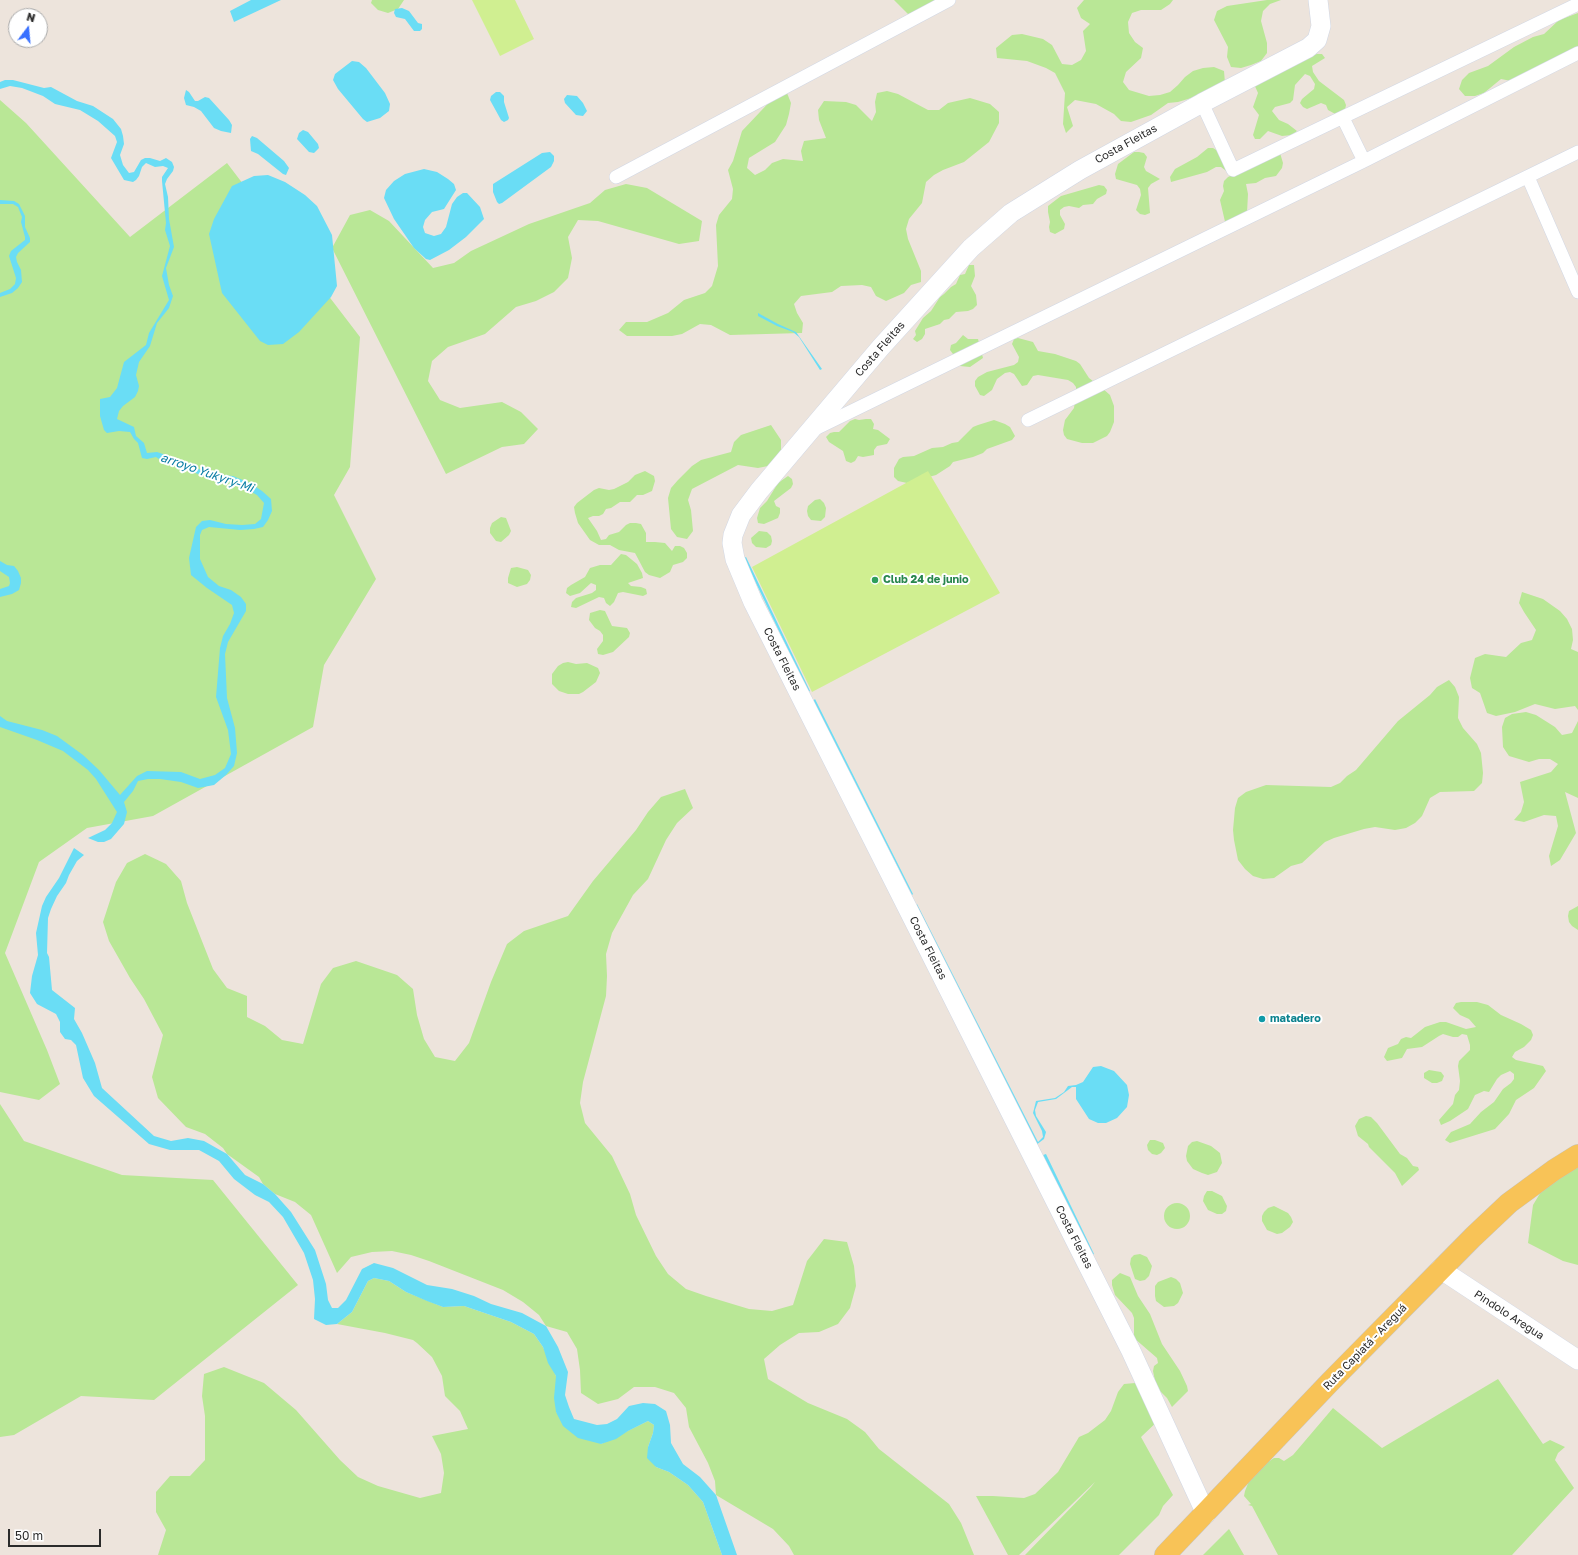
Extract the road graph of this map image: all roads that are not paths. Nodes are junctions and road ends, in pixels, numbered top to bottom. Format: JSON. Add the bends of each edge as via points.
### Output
{"nodes":[{"id":1,"x":949,"y":0,"type":"edge"},
{"id":2,"x":1318,"y":0,"type":"edge"},
{"id":3,"x":1578,"y":4,"type":"edge"},
{"id":4,"x":1578,"y":53,"type":"edge"},
{"id":5,"x":1202,"y":103,"type":"junction"},
{"id":6,"x":1343,"y":118,"type":"junction"},
{"id":7,"x":1578,"y":152,"type":"edge"},
{"id":8,"x":1364,"y":161,"type":"junction"},
{"id":9,"x":616,"y":177,"type":"dead end"},
{"id":10,"x":1528,"y":177,"type":"junction"},
{"id":11,"x":1578,"y":292,"type":"edge"},
{"id":12,"x":1028,"y":420,"type":"dead end"},
{"id":13,"x":812,"y":430,"type":"junction"},
{"id":14,"x":1578,"y":1155,"type":"edge"},
{"id":15,"x":1440,"y":1269,"type":"junction"},
{"id":16,"x":1578,"y":1360,"type":"edge"},
{"id":17,"x":1206,"y":1514,"type":"junction"},
{"id":18,"x":1165,"y":1555,"type":"edge"}],
"edges":[{"from":1,"to":9,"type":"street"},
{"from":2,"to":5,"type":"main road","name":"Costa Fleitas","via":[[1321,26],[1317,40],[1308,48]]},
{"from":3,"to":6,"type":"street"},
{"from":4,"to":8,"type":"street"},
{"from":5,"to":6,"type":"street","via":[[1233,170]]},
{"from":5,"to":13,"type":"main road","name":"Costa Fleitas","via":[[1080,170],[1000,222],[945,275]]},
{"from":6,"to":8,"type":"street"},
{"from":7,"to":10,"type":"street"},
{"from":8,"to":13,"type":"street"},
{"from":10,"to":11,"type":"street"},
{"from":10,"to":12,"type":"street"},
{"from":13,"to":17,"type":"main road","name":"Costa Fleitas","via":[[741,515],[733,535],[735,559],[753,602],[1131,1351]]},
{"from":14,"to":15,"type":"main road","name":"Ruta Capiatá - Areguá","via":[[1509,1203]]},
{"from":15,"to":16,"type":"main road","name":"Pindolo Aregua"},
{"from":15,"to":17,"type":"main road","name":"Ruta Capiatá - Areguá"},
{"from":17,"to":18,"type":"main road","name":"Ruta Capiatá - Areguá"}]}
